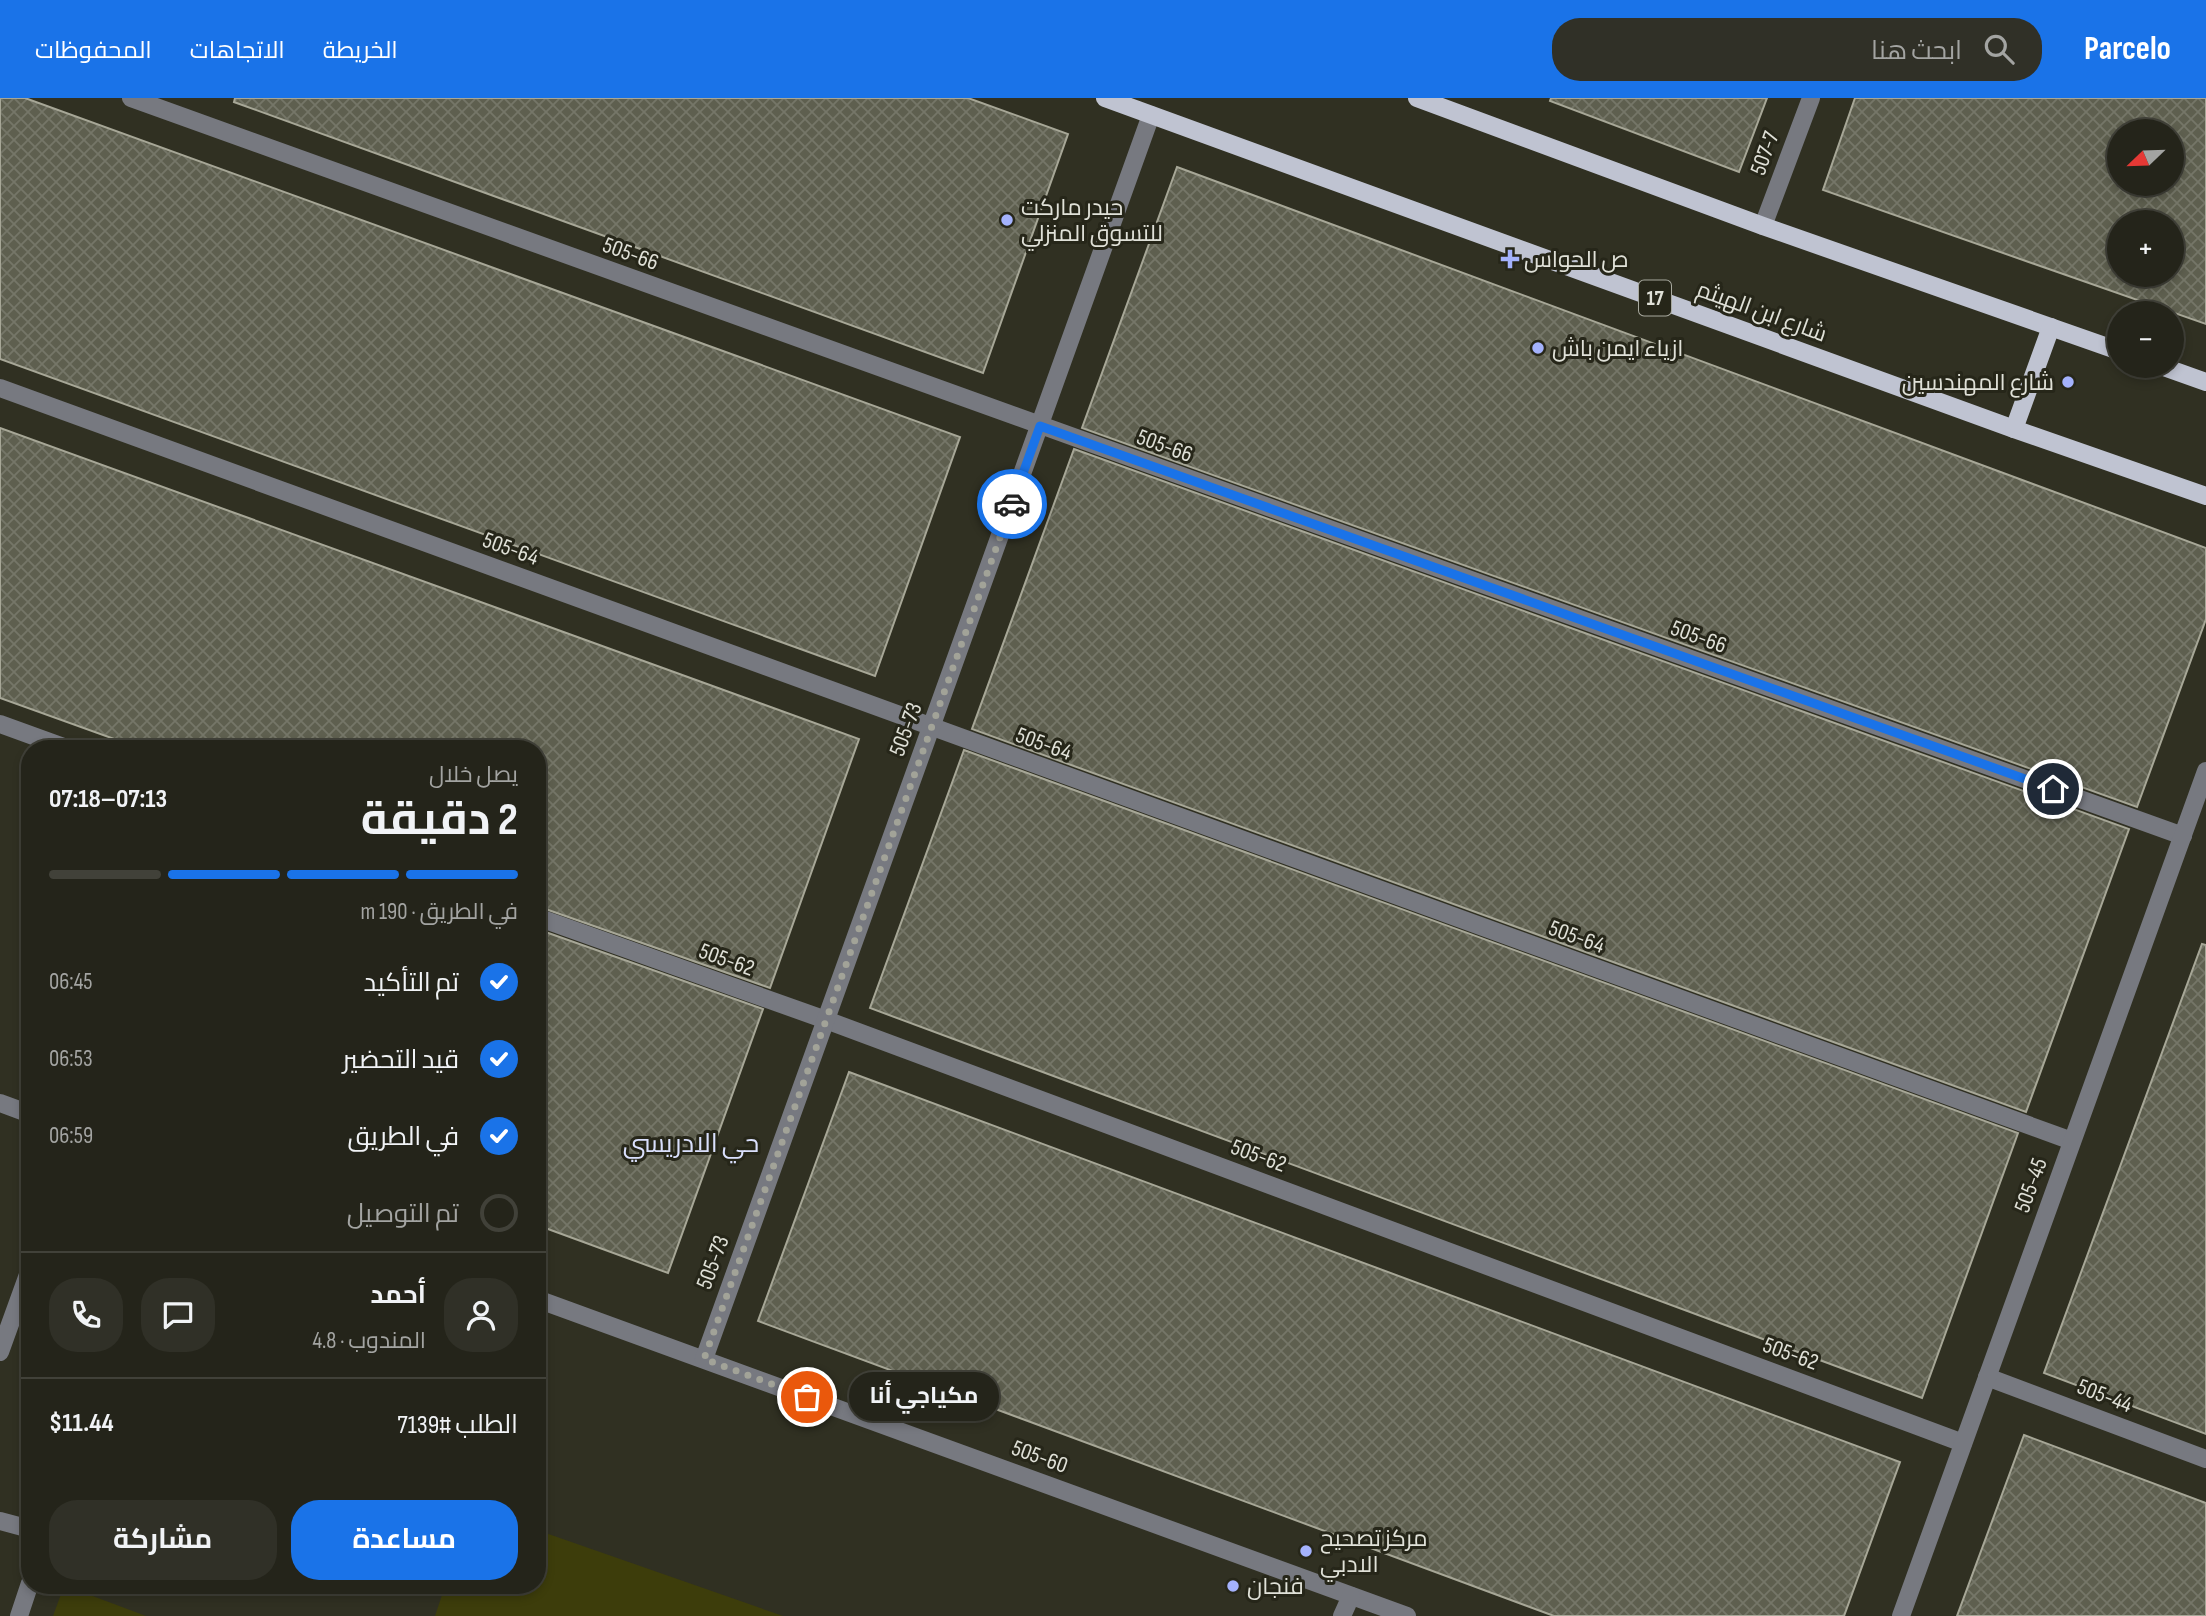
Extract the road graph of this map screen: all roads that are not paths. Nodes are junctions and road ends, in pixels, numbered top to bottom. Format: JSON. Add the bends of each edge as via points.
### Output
{"nodes":[{"id":1,"x":131,"y":98,"type":"edge"},
{"id":2,"x":1105,"y":98,"type":"edge"},
{"id":3,"x":1417,"y":98,"type":"edge"},
{"id":4,"x":1811,"y":98,"type":"edge"},
{"id":5,"x":1151,"y":115,"type":"junction"},
{"id":6,"x":1763,"y":226,"type":"junction"},
{"id":7,"x":2051,"y":327,"type":"junction"},
{"id":8,"x":2107,"y":347,"type":"edge"},
{"id":9,"x":2184,"y":374,"type":"edge"},
{"id":10,"x":2206,"y":382,"type":"edge"},
{"id":11,"x":0,"y":388,"type":"edge"},
{"id":12,"x":1040,"y":426,"type":"junction"},
{"id":13,"x":2014,"y":429,"type":"junction"},
{"id":14,"x":2206,"y":496,"type":"edge"},
{"id":15,"x":0,"y":724,"type":"edge"},
{"id":16,"x":931,"y":728,"type":"junction"},
{"id":17,"x":44,"y":740,"type":"edge"},
{"id":18,"x":2206,"y":771,"type":"edge"},
{"id":19,"x":2183,"y":836,"type":"junction"},
{"id":20,"x":546,"y":920,"type":"edge"},
{"id":21,"x":825,"y":1020,"type":"junction"},
{"id":22,"x":0,"y":1103,"type":"edge"},
{"id":23,"x":21,"y":1111,"type":"edge"},
{"id":24,"x":2072,"y":1141,"type":"junction"},
{"id":25,"x":21,"y":1294,"type":"edge"},
{"id":26,"x":546,"y":1302,"type":"edge"},
{"id":27,"x":0,"y":1352,"type":"edge"},
{"id":28,"x":704,"y":1359,"type":"junction"},
{"id":29,"x":1987,"y":1377,"type":"junction"},
{"id":30,"x":1963,"y":1443,"type":"junction"},
{"id":31,"x":2206,"y":1459,"type":"edge"},
{"id":32,"x":0,"y":1521,"type":"edge"},
{"id":33,"x":21,"y":1527,"type":"edge"},
{"id":34,"x":26,"y":1594,"type":"edge"},
{"id":35,"x":1351,"y":1596,"type":"junction"},
{"id":36,"x":19,"y":1616,"type":"edge"},
{"id":37,"x":1342,"y":1616,"type":"edge"},
{"id":38,"x":1407,"y":1616,"type":"edge"},
{"id":39,"x":1901,"y":1616,"type":"edge"}],
"edges":[{"from":1,"to":12,"type":"street","name":"505-66"},
{"from":2,"to":5,"type":"main road","name":"شارع ابن الهيثم","number":"17"},
{"from":3,"to":6,"type":"main road"},
{"from":4,"to":6,"type":"street","name":"507-7"},
{"from":5,"to":12,"type":"street","name":"505-73"},
{"from":5,"to":13,"type":"main road","name":"شارع ابن الهيثم","number":"17"},
{"from":6,"to":7,"type":"main road"},
{"from":7,"to":8,"type":"main road"},
{"from":7,"to":13,"type":"main road"},
{"from":9,"to":10,"type":"main road"},
{"from":11,"to":16,"type":"street","name":"505-64"},
{"from":12,"to":16,"type":"street","name":"505-73"},
{"from":12,"to":19,"type":"street","name":"505-66"},
{"from":13,"to":14,"type":"main road","name":"شارع ابن الهيثم","number":"17"},
{"from":15,"to":17,"type":"street"},
{"from":16,"to":21,"type":"street","name":"505-73"},
{"from":16,"to":24,"type":"street","name":"505-64"},
{"from":18,"to":19,"type":"street","name":"505-45"},
{"from":19,"to":24,"type":"street","name":"505-45"},
{"from":20,"to":21,"type":"street","name":"505-62"},
{"from":21,"to":28,"type":"street","name":"505-73"},
{"from":21,"to":30,"type":"street","name":"505-62"},
{"from":22,"to":23,"type":"street"},
{"from":24,"to":29,"type":"street","name":"505-45"},
{"from":25,"to":27,"type":"street"},
{"from":26,"to":28,"type":"street","name":"505-60"},
{"from":28,"to":35,"type":"street","name":"505-60"},
{"from":29,"to":30,"type":"street","name":"505-45"},
{"from":29,"to":31,"type":"street","name":"505-44"},
{"from":30,"to":39,"type":"street","name":"505-45"},
{"from":32,"to":33,"type":"street"},
{"from":34,"to":36,"type":"street"},
{"from":35,"to":37,"type":"street"},
{"from":35,"to":38,"type":"street","name":"505-60"}]}
